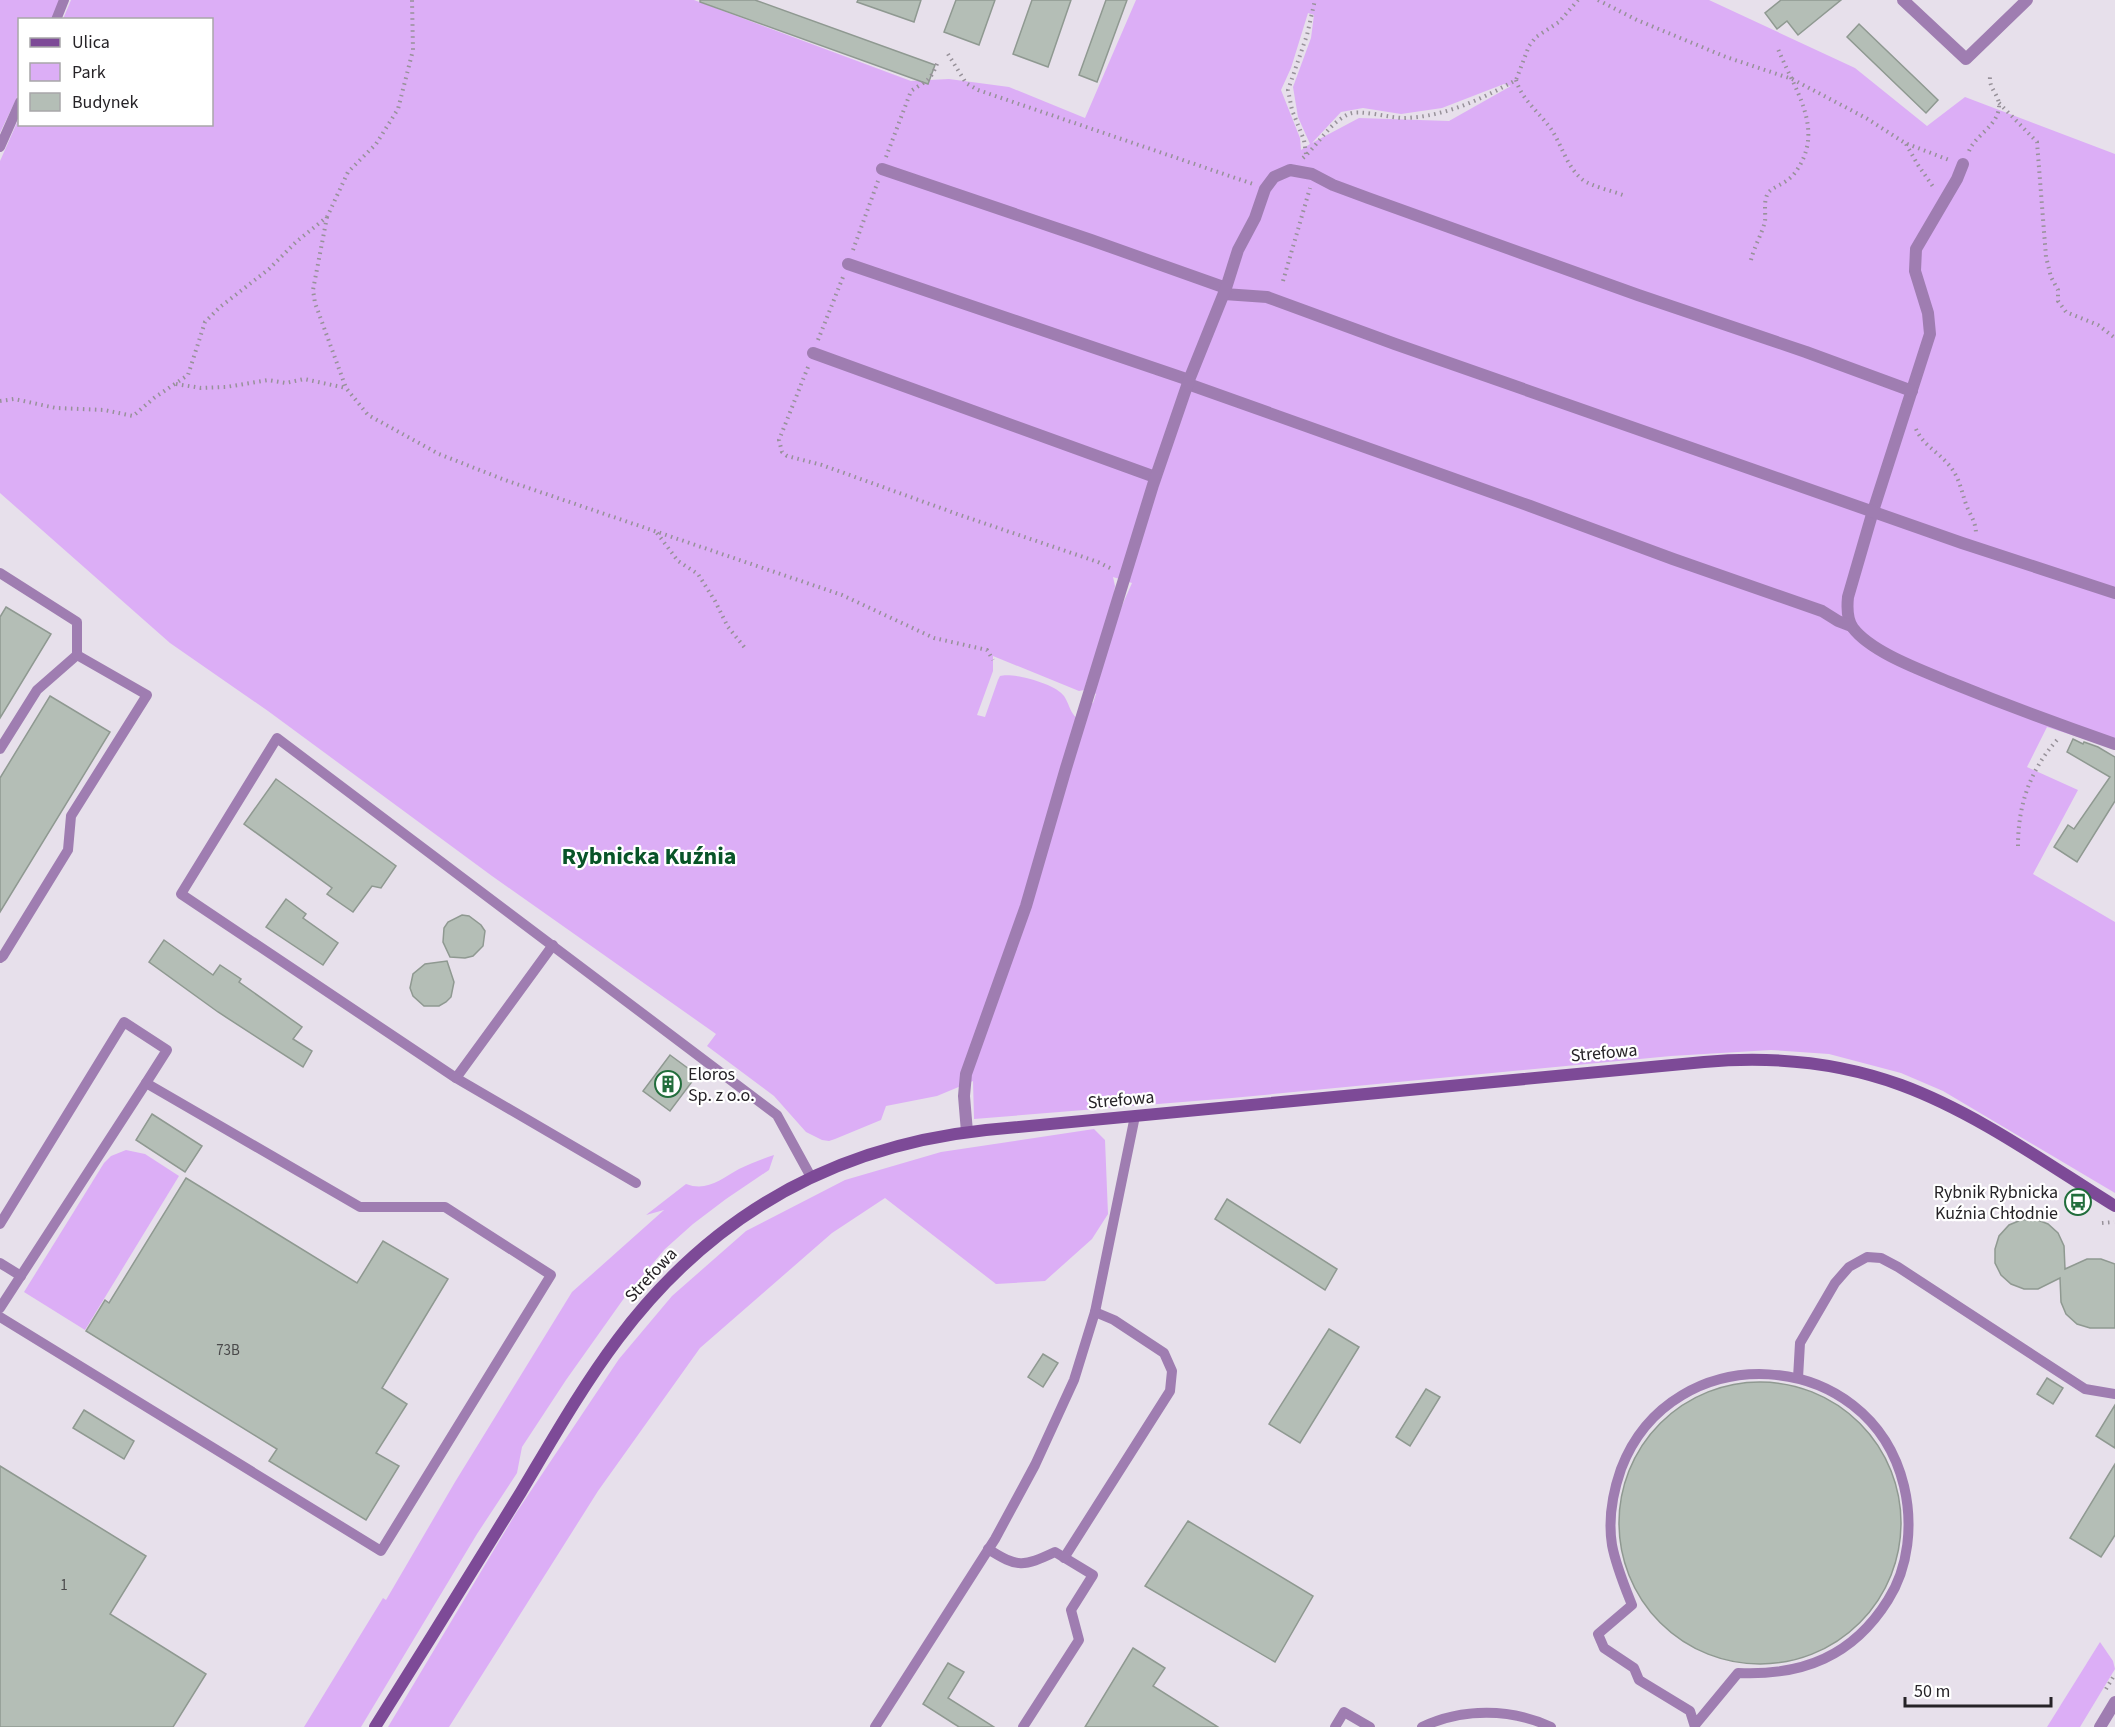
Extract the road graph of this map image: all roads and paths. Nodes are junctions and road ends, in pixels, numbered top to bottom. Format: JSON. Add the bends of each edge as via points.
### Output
{"nodes":[{"id":1,"x":64,"y":0,"type":"edge"},
{"id":2,"x":412,"y":0,"type":"edge"},
{"id":3,"x":1314,"y":0,"type":"edge"},
{"id":4,"x":1578,"y":0,"type":"edge"},
{"id":5,"x":1598,"y":0,"type":"edge"},
{"id":6,"x":1903,"y":0,"type":"edge"},
{"id":7,"x":2027,"y":0,"type":"edge"},
{"id":8,"x":57,"y":18,"type":"edge"},
{"id":9,"x":1778,"y":49,"type":"dead end"},
{"id":10,"x":948,"y":54,"type":"dead end"},
{"id":11,"x":1990,"y":77,"type":"dead end"},
{"id":12,"x":1792,"y":79,"type":"junction"},
{"id":13,"x":1516,"y":80,"type":"junction"},
{"id":14,"x":1999,"y":103,"type":"junction"},
{"id":15,"x":18,"y":106,"type":"edge"},
{"id":16,"x":1905,"y":143,"type":"junction"},
{"id":17,"x":0,"y":147,"type":"edge"},
{"id":18,"x":1311,"y":150,"type":"dead end"},
{"id":19,"x":1963,"y":164,"type":"junction"},
{"id":20,"x":882,"y":169,"type":"dead end"},
{"id":21,"x":1312,"y":174,"type":"junction"},
{"id":22,"x":1265,"y":189,"type":"junction"},
{"id":23,"x":1623,"y":195,"type":"dead end"},
{"id":24,"x":1944,"y":201,"type":"junction"},
{"id":25,"x":327,"y":217,"type":"junction"},
{"id":26,"x":1752,"y":260,"type":"dead end"},
{"id":27,"x":848,"y":264,"type":"dead end"},
{"id":28,"x":1283,"y":281,"type":"dead end"},
{"id":29,"x":1225,"y":291,"type":"junction"},
{"id":30,"x":2115,"y":338,"type":"edge"},
{"id":31,"x":813,"y":353,"type":"dead end"},
{"id":32,"x":1189,"y":382,"type":"junction"},
{"id":33,"x":176,"y":384,"type":"junction"},
{"id":34,"x":346,"y":388,"type":"junction"},
{"id":35,"x":1912,"y":391,"type":"junction"},
{"id":36,"x":0,"y":401,"type":"edge"},
{"id":37,"x":1915,"y":426,"type":"dead end"},
{"id":38,"x":1155,"y":477,"type":"junction"},
{"id":39,"x":1873,"y":511,"type":"junction"},
{"id":40,"x":657,"y":532,"type":"junction"},
{"id":41,"x":1976,"y":548,"type":"junction"},
{"id":42,"x":0,"y":573,"type":"edge"},
{"id":43,"x":2115,"y":593,"type":"edge"},
{"id":44,"x":1851,"y":626,"type":"junction"},
{"id":45,"x":745,"y":648,"type":"dead end"},
{"id":46,"x":77,"y":655,"type":"junction"},
{"id":47,"x":993,"y":660,"type":"dead end"},
{"id":48,"x":2115,"y":744,"type":"edge"},
{"id":49,"x":2051,"y":746,"type":"dead end"},
{"id":50,"x":0,"y":749,"type":"edge"},
{"id":51,"x":2018,"y":846,"type":"dead end"},
{"id":52,"x":553,"y":945,"type":"junction"},
{"id":53,"x":0,"y":958,"type":"edge"},
{"id":54,"x":456,"y":1078,"type":"junction"},
{"id":55,"x":146,"y":1083,"type":"junction"},
{"id":56,"x":1135,"y":1116,"type":"junction"},
{"id":57,"x":967,"y":1132,"type":"junction"},
{"id":58,"x":812,"y":1177,"type":"junction"},
{"id":59,"x":636,"y":1183,"type":"dead end"},
{"id":60,"x":2115,"y":1206,"type":"edge"},
{"id":61,"x":0,"y":1224,"type":"edge"},
{"id":62,"x":0,"y":1263,"type":"edge"},
{"id":63,"x":21,"y":1276,"type":"junction"},
{"id":64,"x":0,"y":1308,"type":"edge"},
{"id":65,"x":1095,"y":1312,"type":"junction"},
{"id":66,"x":0,"y":1317,"type":"edge"},
{"id":67,"x":1798,"y":1377,"type":"junction"},
{"id":68,"x":2115,"y":1394,"type":"edge"},
{"id":69,"x":988,"y":1549,"type":"junction"},
{"id":70,"x":1064,"y":1558,"type":"junction"},
{"id":71,"x":2115,"y":1702,"type":"edge"},
{"id":72,"x":1695,"y":1726,"type":"edge"},
{"id":73,"x":375,"y":1727,"type":"edge"},
{"id":74,"x":875,"y":1727,"type":"edge"},
{"id":75,"x":1023,"y":1727,"type":"edge"},
{"id":76,"x":1335,"y":1727,"type":"edge"},
{"id":77,"x":1370,"y":1727,"type":"edge"},
{"id":78,"x":1422,"y":1727,"type":"edge"},
{"id":79,"x":1551,"y":1727,"type":"edge"},
{"id":80,"x":2100,"y":1727,"type":"edge"}],
"edges":[{"from":1,"to":8,"type":"lane"},
{"from":2,"to":25,"type":"path","via":[[413,50],[398,109],[376,144],[348,172]]},
{"from":3,"to":21,"type":"path","via":[[1288,90]]},
{"from":4,"to":13,"type":"path","via":[[1559,22],[1529,46]]},
{"from":5,"to":12,"type":"path","via":[[1726,57]]},
{"from":6,"to":7,"type":"street","via":[[1966,59]]},
{"from":9,"to":12,"type":"path"},
{"from":10,"to":22,"type":"path","via":[[966,83],[978,90]]},
{"from":11,"to":14,"type":"path"},
{"from":12,"to":16,"type":"path"},
{"from":12,"to":26,"type":"path","via":[[1805,111],[1809,140],[1794,174],[1768,194],[1765,220]]},
{"from":13,"to":18,"type":"path","via":[[1441,113],[1401,118],[1351,113],[1324,133]]},
{"from":13,"to":23,"type":"path","via":[[1528,103],[1550,128],[1566,158],[1584,180]]},
{"from":14,"to":19,"type":"path","via":[[1995,119],[1972,144]]},
{"from":14,"to":30,"type":"path","via":[[2037,142],[2046,257],[2061,308],[2098,325]]},
{"from":15,"to":17,"type":"lane"},
{"from":16,"to":19,"type":"path"},
{"from":16,"to":24,"type":"path"},
{"from":19,"to":24,"type":"street"},
{"from":20,"to":29,"type":"street","via":[[1091,240]]},
{"from":21,"to":22,"type":"street","via":[[1290,170],[1274,177]]},
{"from":21,"to":28,"type":"path"},
{"from":21,"to":35,"type":"street","via":[[1368,198]]},
{"from":22,"to":29,"type":"street"},
{"from":24,"to":35,"type":"street","via":[[1919,241],[1915,256],[1930,334]]},
{"from":25,"to":33,"type":"path","via":[[205,322],[191,369]]},
{"from":25,"to":34,"type":"path","via":[[313,290]]},
{"from":27,"to":32,"type":"street"},
{"from":29,"to":32,"type":"street"},
{"from":29,"to":39,"type":"street","via":[[1267,297]]},
{"from":31,"to":38,"type":"street"},
{"from":32,"to":38,"type":"street"},
{"from":32,"to":44,"type":"street","via":[[1822,611]]},
{"from":33,"to":34,"type":"path","via":[[201,388],[304,379]]},
{"from":33,"to":36,"type":"path","via":[[133,416],[14,399]]},
{"from":34,"to":40,"type":"path","via":[[368,415],[439,454]]},
{"from":35,"to":39,"type":"street"},
{"from":37,"to":41,"type":"path","via":[[1929,448],[1958,476],[1976,529]]},
{"from":38,"to":57,"type":"street","via":[[1026,906],[966,1074]]},
{"from":39,"to":41,"type":"street"},
{"from":39,"to":44,"type":"street","via":[[1848,597]]},
{"from":40,"to":45,"type":"path","via":[[678,561],[698,574],[728,627]]},
{"from":40,"to":47,"type":"path","via":[[842,595],[934,638],[987,650]]},
{"from":41,"to":43,"type":"street"},
{"from":42,"to":46,"type":"lane","via":[[77,622]]},
{"from":44,"to":48,"type":"street","via":[[1905,664],[2033,717]]},
{"from":46,"to":50,"type":"lane","via":[[37,690]]},
{"from":46,"to":53,"type":"lane","via":[[147,694],[71,816],[68,850]]},
{"from":49,"to":51,"type":"path","via":[[2026,788]]},
{"from":52,"to":54,"type":"lane"},
{"from":52,"to":54,"type":"lane","via":[[277,738],[181,894]]},
{"from":52,"to":58,"type":"lane","via":[[777,1115]]},
{"from":54,"to":59,"type":"lane"},
{"from":55,"to":61,"type":"lane","via":[[167,1050],[124,1022]]},
{"from":55,"to":63,"type":"lane"},
{"from":55,"to":66,"type":"lane","via":[[360,1207],[445,1207],[551,1275],[381,1551]]},
{"from":56,"to":57,"type":"street","name":"Strefowa"},
{"from":56,"to":60,"type":"street","name":"Strefowa","via":[[1704,1062],[1796,1061],[1870,1075],[1927,1096]]},
{"from":56,"to":65,"type":"lane"},
{"from":57,"to":58,"type":"street","name":"Strefowa","via":[[892,1146]]},
{"from":58,"to":73,"type":"street","name":"Strefowa","via":[[754,1210],[704,1247],[619,1338]]},
{"from":62,"to":63,"type":"lane"},
{"from":63,"to":64,"type":"lane"},
{"from":65,"to":69,"type":"lane","via":[[1074,1380],[1035,1465]]},
{"from":65,"to":70,"type":"lane","via":[[1164,1353],[1172,1371],[1170,1391]]},
{"from":67,"to":68,"type":"lane","via":[[1800,1343],[1835,1283],[1849,1267],[1867,1257],[1881,1258],[1898,1267],[2085,1389]]},
{"from":67,"to":72,"type":"lane","via":[[1851,1404],[1871,1421],[1889,1446],[1908,1503],[1905,1562],[1879,1615],[1859,1636],[1807,1666],[1779,1673],[1738,1673]]},
{"from":67,"to":72,"type":"lane","via":[[1741,1374],[1686,1394],[1661,1411],[1642,1431],[1616,1483],[1611,1542],[1617,1570],[1632,1605],[1598,1634],[1604,1648],[1634,1668],[1639,1680],[1690,1712]]},
{"from":69,"to":70,"type":"lane","via":[[1011,1563],[1034,1562],[1055,1552]]},
{"from":69,"to":74,"type":"lane"},
{"from":70,"to":75,"type":"lane","via":[[1093,1575],[1071,1610],[1078,1640]]},
{"from":71,"to":80,"type":"street"},
{"from":76,"to":77,"type":"lane","via":[[1344,1712]]},
{"from":78,"to":79,"type":"lane","via":[[1462,1714],[1491,1712],[1522,1716]]}]}
